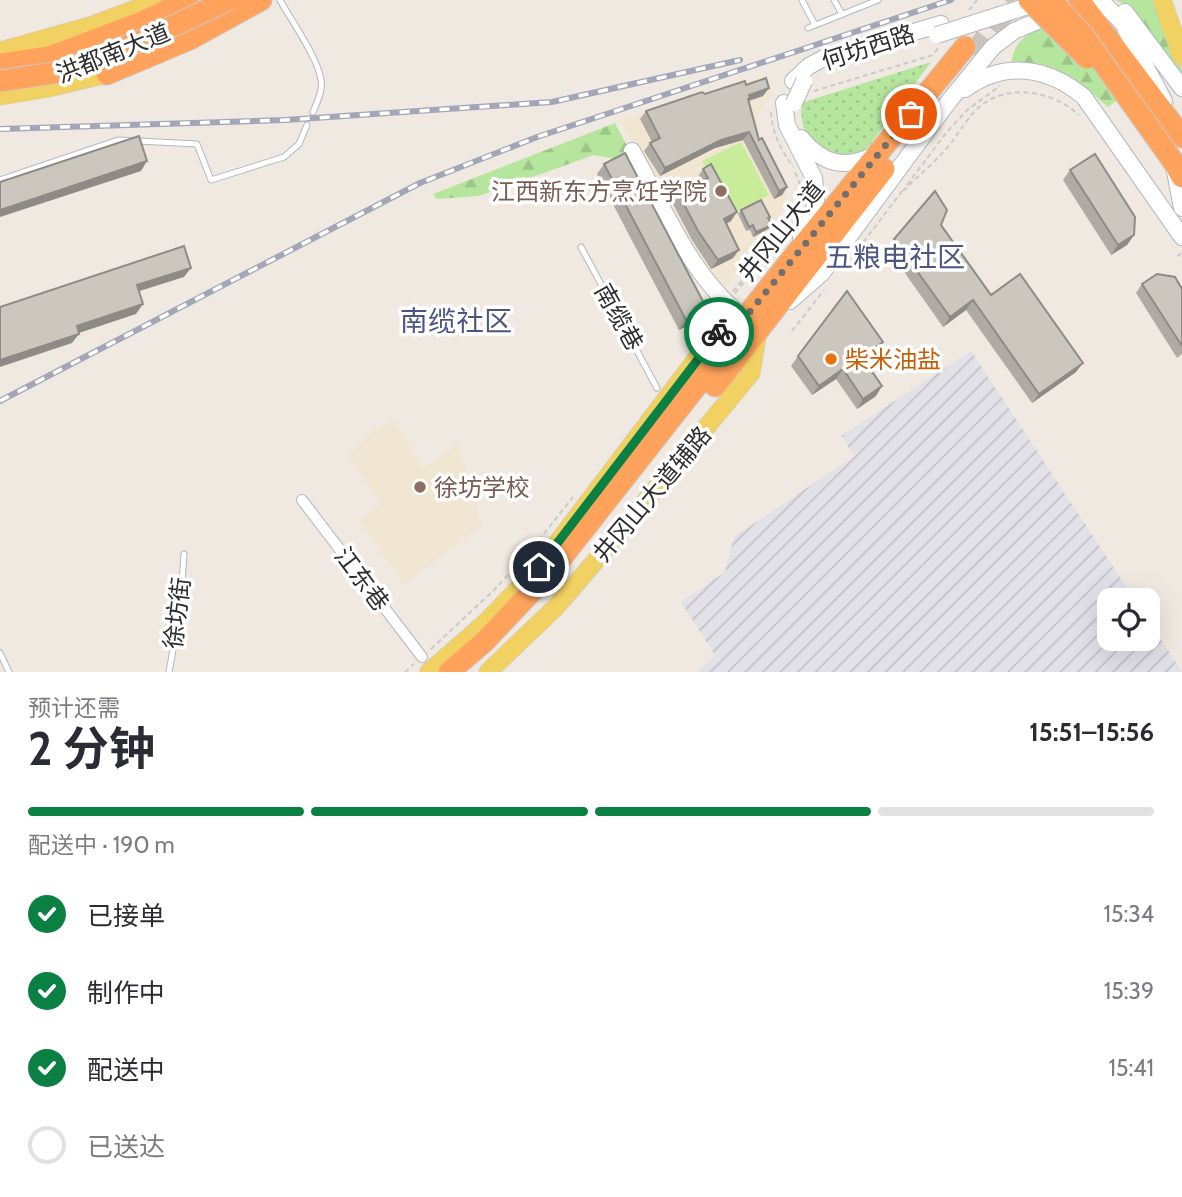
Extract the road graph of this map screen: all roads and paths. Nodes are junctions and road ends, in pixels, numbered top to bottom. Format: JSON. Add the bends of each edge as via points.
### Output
{"nodes":[{"id":1,"x":131,"y":0,"type":"edge"},
{"id":2,"x":160,"y":0,"type":"edge"},
{"id":3,"x":188,"y":0,"type":"edge"},
{"id":4,"x":220,"y":0,"type":"edge"},
{"id":5,"x":228,"y":0,"type":"edge"},
{"id":6,"x":261,"y":0,"type":"edge"},
{"id":7,"x":280,"y":0,"type":"edge"},
{"id":8,"x":802,"y":0,"type":"edge"},
{"id":9,"x":834,"y":0,"type":"edge"},
{"id":10,"x":878,"y":0,"type":"edge"},
{"id":11,"x":977,"y":0,"type":"edge"},
{"id":12,"x":1051,"y":0,"type":"edge"},
{"id":13,"x":1098,"y":0,"type":"edge"},
{"id":14,"x":1108,"y":0,"type":"edge"},
{"id":15,"x":1162,"y":0,"type":"edge"},
{"id":16,"x":870,"y":2,"type":"edge"},
{"id":17,"x":1024,"y":2,"type":"edge"},
{"id":18,"x":1075,"y":4,"type":"edge"},
{"id":19,"x":969,"y":9,"type":"dead end"},
{"id":20,"x":842,"y":14,"type":"junction"},
{"id":21,"x":815,"y":25,"type":"junction"},
{"id":22,"x":808,"y":28,"type":"dead end"},
{"id":23,"x":940,"y":35,"type":"junction"},
{"id":24,"x":0,"y":40,"type":"edge"},
{"id":25,"x":0,"y":51,"type":"edge"},
{"id":26,"x":1182,"y":57,"type":"edge"},
{"id":27,"x":0,"y":64,"type":"edge"},
{"id":28,"x":107,"y":74,"type":"joint"},
{"id":29,"x":1002,"y":79,"type":"dead end"},
{"id":30,"x":0,"y":81,"type":"edge"},
{"id":31,"x":1182,"y":88,"type":"edge"},
{"id":32,"x":0,"y":94,"type":"edge"},
{"id":33,"x":792,"y":95,"type":"junction"},
{"id":34,"x":1129,"y":100,"type":"junction"},
{"id":35,"x":949,"y":101,"type":"junction"},
{"id":36,"x":313,"y":112,"type":"dead end"},
{"id":37,"x":1081,"y":116,"type":"dead end"},
{"id":38,"x":307,"y":125,"type":"dead end"},
{"id":39,"x":1179,"y":137,"type":"edge"},
{"id":40,"x":632,"y":151,"type":"dead end"},
{"id":41,"x":879,"y":153,"type":"junction"},
{"id":42,"x":1180,"y":169,"type":"edge"},
{"id":43,"x":0,"y":180,"type":"edge"},
{"id":44,"x":903,"y":191,"type":"junction"},
{"id":45,"x":1182,"y":208,"type":"edge"},
{"id":46,"x":786,"y":231,"type":"dead end"},
{"id":47,"x":1182,"y":237,"type":"edge"},
{"id":48,"x":581,"y":247,"type":"dead end"},
{"id":49,"x":1182,"y":253,"type":"edge"},
{"id":50,"x":850,"y":254,"type":"dead end"},
{"id":51,"x":1177,"y":257,"type":"dead end"},
{"id":52,"x":789,"y":261,"type":"junction"},
{"id":53,"x":742,"y":287,"type":"dead end"},
{"id":54,"x":824,"y":289,"type":"dead end"},
{"id":55,"x":725,"y":302,"type":"junction"},
{"id":56,"x":751,"y":324,"type":"junction"},
{"id":57,"x":792,"y":331,"type":"dead end"},
{"id":58,"x":657,"y":388,"type":"dead end"},
{"id":59,"x":575,"y":495,"type":"dead end"},
{"id":60,"x":302,"y":500,"type":"dead end"},
{"id":61,"x":184,"y":554,"type":"dead end"},
{"id":62,"x":0,"y":653,"type":"edge"},
{"id":63,"x":425,"y":665,"type":"edge"},
{"id":64,"x":9,"y":672,"type":"edge"},
{"id":65,"x":169,"y":672,"type":"edge"},
{"id":66,"x":405,"y":672,"type":"edge"},
{"id":67,"x":449,"y":672,"type":"edge"},
{"id":68,"x":465,"y":672,"type":"edge"},
{"id":69,"x":488,"y":672,"type":"edge"}],
"edges":[{"from":1,"to":24,"type":"main road","name":"洪都南大道"},
{"from":2,"to":25,"type":"main road","via":[[90,26]]},
{"from":3,"to":27,"type":"highway","via":[[49,57]]},
{"from":4,"to":32,"type":"main road","name":"洪都南大道","via":[[163,36]]},
{"from":5,"to":30,"type":"highway","bridge":true,"via":[[59,72]]},
{"from":6,"to":28,"type":"highway","via":[[190,39]]},
{"from":7,"to":36,"type":"lane","via":[[321,81]]},
{"from":8,"to":21,"type":"lane"},
{"from":9,"to":20,"type":"lane"},
{"from":10,"to":16,"type":"lane"},
{"from":11,"to":19,"type":"path"},
{"from":12,"to":34,"type":"highway","bridge":true,"via":[[1083,35]]},
{"from":13,"to":39,"type":"highway"},
{"from":14,"to":31,"type":"main road","via":[[1129,16]]},
{"from":15,"to":26,"type":"main road"},
{"from":16,"to":20,"type":"lane"},
{"from":17,"to":18,"type":"main road","name":"何坊西路"},
{"from":17,"to":23,"type":"main road","name":"何坊西路","bridge":true},
{"from":17,"to":34,"type":"highway","bridge":true},
{"from":18,"to":35,"type":"main road","via":[[1035,20],[993,47]]},
{"from":18,"to":39,"type":"highway"},
{"from":20,"to":21,"type":"lane"},
{"from":21,"to":22,"type":"lane"},
{"from":23,"to":33,"type":"main road","name":"何坊西路","via":[[822,69]]},
{"from":23,"to":33,"type":"path","via":[[933,55]]},
{"from":28,"to":32,"type":"main road"},
{"from":29,"to":44,"type":"path","via":[[1000,88],[967,110]]},
{"from":33,"to":41,"type":"main road","via":[[794,122],[801,138],[825,160],[863,161]]},
{"from":33,"to":52,"type":"main road","via":[[787,125],[814,178],[816,199]]},
{"from":33,"to":55,"type":"path","via":[[772,125],[795,170],[798,203]]},
{"from":34,"to":42,"type":"highway","bridge":true},
{"from":35,"to":47,"type":"main road","via":[[977,80],[999,73],[1021,70],[1067,82],[1084,97]]},
{"from":35,"to":56,"type":"main road","via":[[822,273]]},
{"from":37,"to":44,"type":"path","via":[[1046,95],[998,96],[976,110],[947,148]]},
{"from":38,"to":43,"type":"lane","via":[[299,144],[284,157],[211,180],[197,144],[118,140]]},
{"from":39,"to":42,"type":"main road"},
{"from":39,"to":45,"type":"main road"},
{"from":40,"to":55,"type":"main road","via":[[696,268]]},
{"from":41,"to":52,"type":"highway","name":"井冈山大道"},
{"from":41,"to":56,"type":"highway","name":"井冈山大道","via":[[969,50]]},
{"from":44,"to":50,"type":"path"},
{"from":46,"to":53,"type":"path"},
{"from":48,"to":58,"type":"lane","name":"南缆巷"},
{"from":49,"to":51,"type":"path"},
{"from":52,"to":56,"type":"highway","name":"井冈山大道"},
{"from":54,"to":57,"type":"path"},
{"from":55,"to":56,"type":"main road"},
{"from":56,"to":63,"type":"main road","name":"井冈山大道辅路","via":[[716,333],[539,567],[485,623]]},
{"from":56,"to":67,"type":"highway","name":"井冈山大道","via":[[718,359],[552,570]]},
{"from":56,"to":68,"type":"highway","name":"井冈山大道","via":[[727,371],[556,583]]},
{"from":56,"to":69,"type":"main road","name":"井冈山大道辅路","via":[[751,373],[556,607]]},
{"from":59,"to":63,"type":"path"},
{"from":60,"to":63,"type":"street","name":"江东巷"},
{"from":61,"to":65,"type":"lane","name":"徐坊街"},
{"from":62,"to":64,"type":"lane"},
{"from":63,"to":66,"type":"path"}]}
